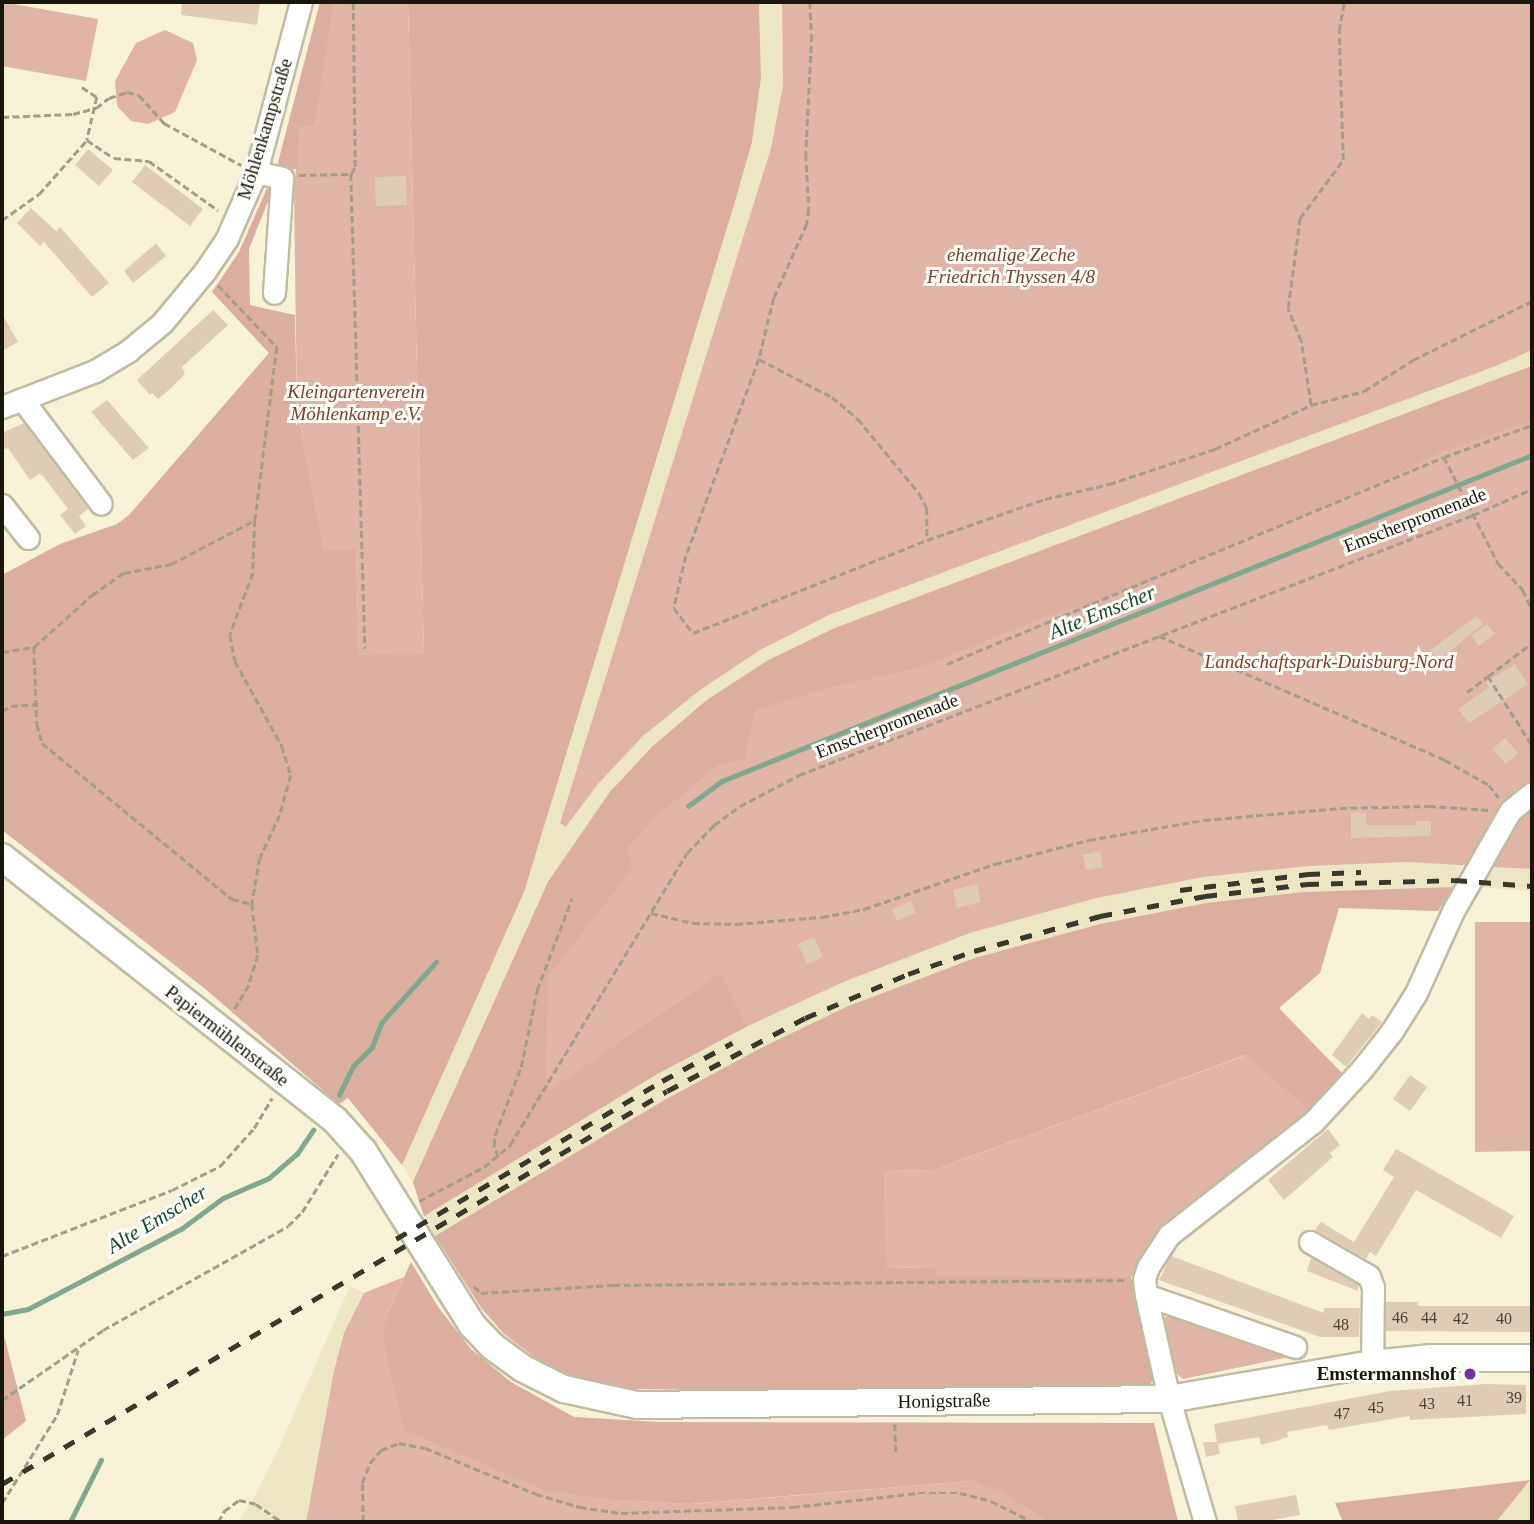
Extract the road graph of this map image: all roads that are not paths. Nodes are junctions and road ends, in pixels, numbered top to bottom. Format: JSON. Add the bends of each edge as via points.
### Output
{"nodes":[{"id":1,"x":301,"y":2,"type":"edge"},
{"id":2,"x":256,"y":172,"type":"junction"},
{"id":3,"x":274,"y":293,"type":"dead end"},
{"id":4,"x":12,"y":403,"type":"edge"},
{"id":5,"x":101,"y":504,"type":"dead end"},
{"id":6,"x":2,"y":505,"type":"edge"},
{"id":7,"x":28,"y":537,"type":"dead end"},
{"id":8,"x":1532,"y":793,"type":"edge"},
{"id":9,"x":2,"y":857,"type":"edge"},
{"id":10,"x":1310,"y":1242,"type":"dead end"},
{"id":11,"x":420,"y":1244,"type":"joint"},
{"id":12,"x":1146,"y":1295,"type":"junction"},
{"id":13,"x":1295,"y":1347,"type":"dead end"},
{"id":14,"x":1532,"y":1357,"type":"edge"},
{"id":15,"x":1371,"y":1364,"type":"junction"},
{"id":16,"x":1169,"y":1399,"type":"junction"},
{"id":17,"x":1205,"y":1522,"type":"edge"}],
"edges":[{"from":1,"to":2,"type":"street","name":"Möhlenkampstraße"},
{"from":2,"to":3,"type":"street","via":[[282,178]]},
{"from":2,"to":4,"type":"street","name":"Möhlenkampstraße","via":[[234,223],[205,271],[162,323],[95,371]]},
{"from":4,"to":5,"type":"street","name":"Möhlenkampstraße"},
{"from":6,"to":7,"type":"street"},
{"from":8,"to":12,"type":"street","via":[[1510,811],[1392,1031],[1313,1122],[1169,1235],[1144,1279]]},
{"from":9,"to":11,"type":"main road","name":"Papiermühlenstraße","via":[[335,1120],[363,1151]]},
{"from":10,"to":15,"type":"street","via":[[1369,1276],[1373,1287]]},
{"from":11,"to":16,"type":"main road","name":"Honigstraße","via":[[456,1304],[492,1346],[522,1368],[582,1395],[637,1405]]},
{"from":12,"to":13,"type":"street"},
{"from":12,"to":16,"type":"street"},
{"from":14,"to":15,"type":"main road","name":"Honigstraße"},
{"from":15,"to":16,"type":"main road","name":"Honigstraße"},
{"from":16,"to":17,"type":"street"}]}
